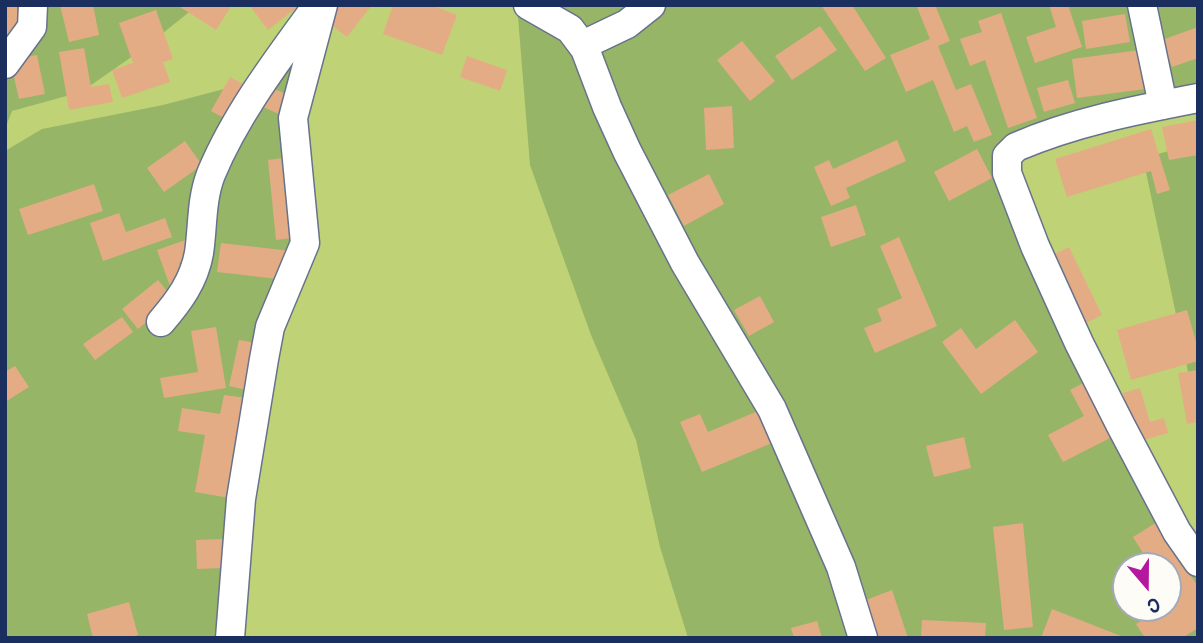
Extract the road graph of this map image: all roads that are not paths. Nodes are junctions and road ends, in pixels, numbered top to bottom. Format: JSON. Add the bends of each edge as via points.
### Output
{"nodes":[{"id":1,"x":33,"y":5,"type":"edge"},
{"id":2,"x":320,"y":5,"type":"edge"},
{"id":3,"x":528,"y":5,"type":"edge"},
{"id":4,"x":650,"y":5,"type":"edge"},
{"id":5,"x":1142,"y":5,"type":"edge"},
{"id":6,"x":583,"y":46,"type":"junction"},
{"id":7,"x":5,"y":64,"type":"edge"},
{"id":8,"x":1198,"y":98,"type":"edge"},
{"id":9,"x":1163,"y":105,"type":"junction"},
{"id":10,"x":161,"y":322,"type":"dead end"},
{"id":11,"x":1198,"y":562,"type":"edge"},
{"id":12,"x":230,"y":638,"type":"edge"},
{"id":13,"x":863,"y":638,"type":"edge"}],
"edges":[{"from":1,"to":7,"type":"street","via":[[32,27]]},
{"from":2,"to":10,"type":"street","via":[[271,68],[221,152],[204,200],[200,250],[191,280]]},
{"from":2,"to":12,"type":"street","via":[[293,118],[304,251],[266,346],[241,499]]},
{"from":3,"to":6,"type":"street","via":[[570,29]]},
{"from":4,"to":6,"type":"street","via":[[627,24]]},
{"from":5,"to":9,"type":"street"},
{"from":6,"to":13,"type":"street","via":[[626,152],[685,263],[772,408],[841,567]]},
{"from":8,"to":9,"type":"street"},
{"from":9,"to":11,"type":"street","via":[[1040,136],[1011,151],[1006,166],[1035,246],[1079,344],[1177,532]]}]}
